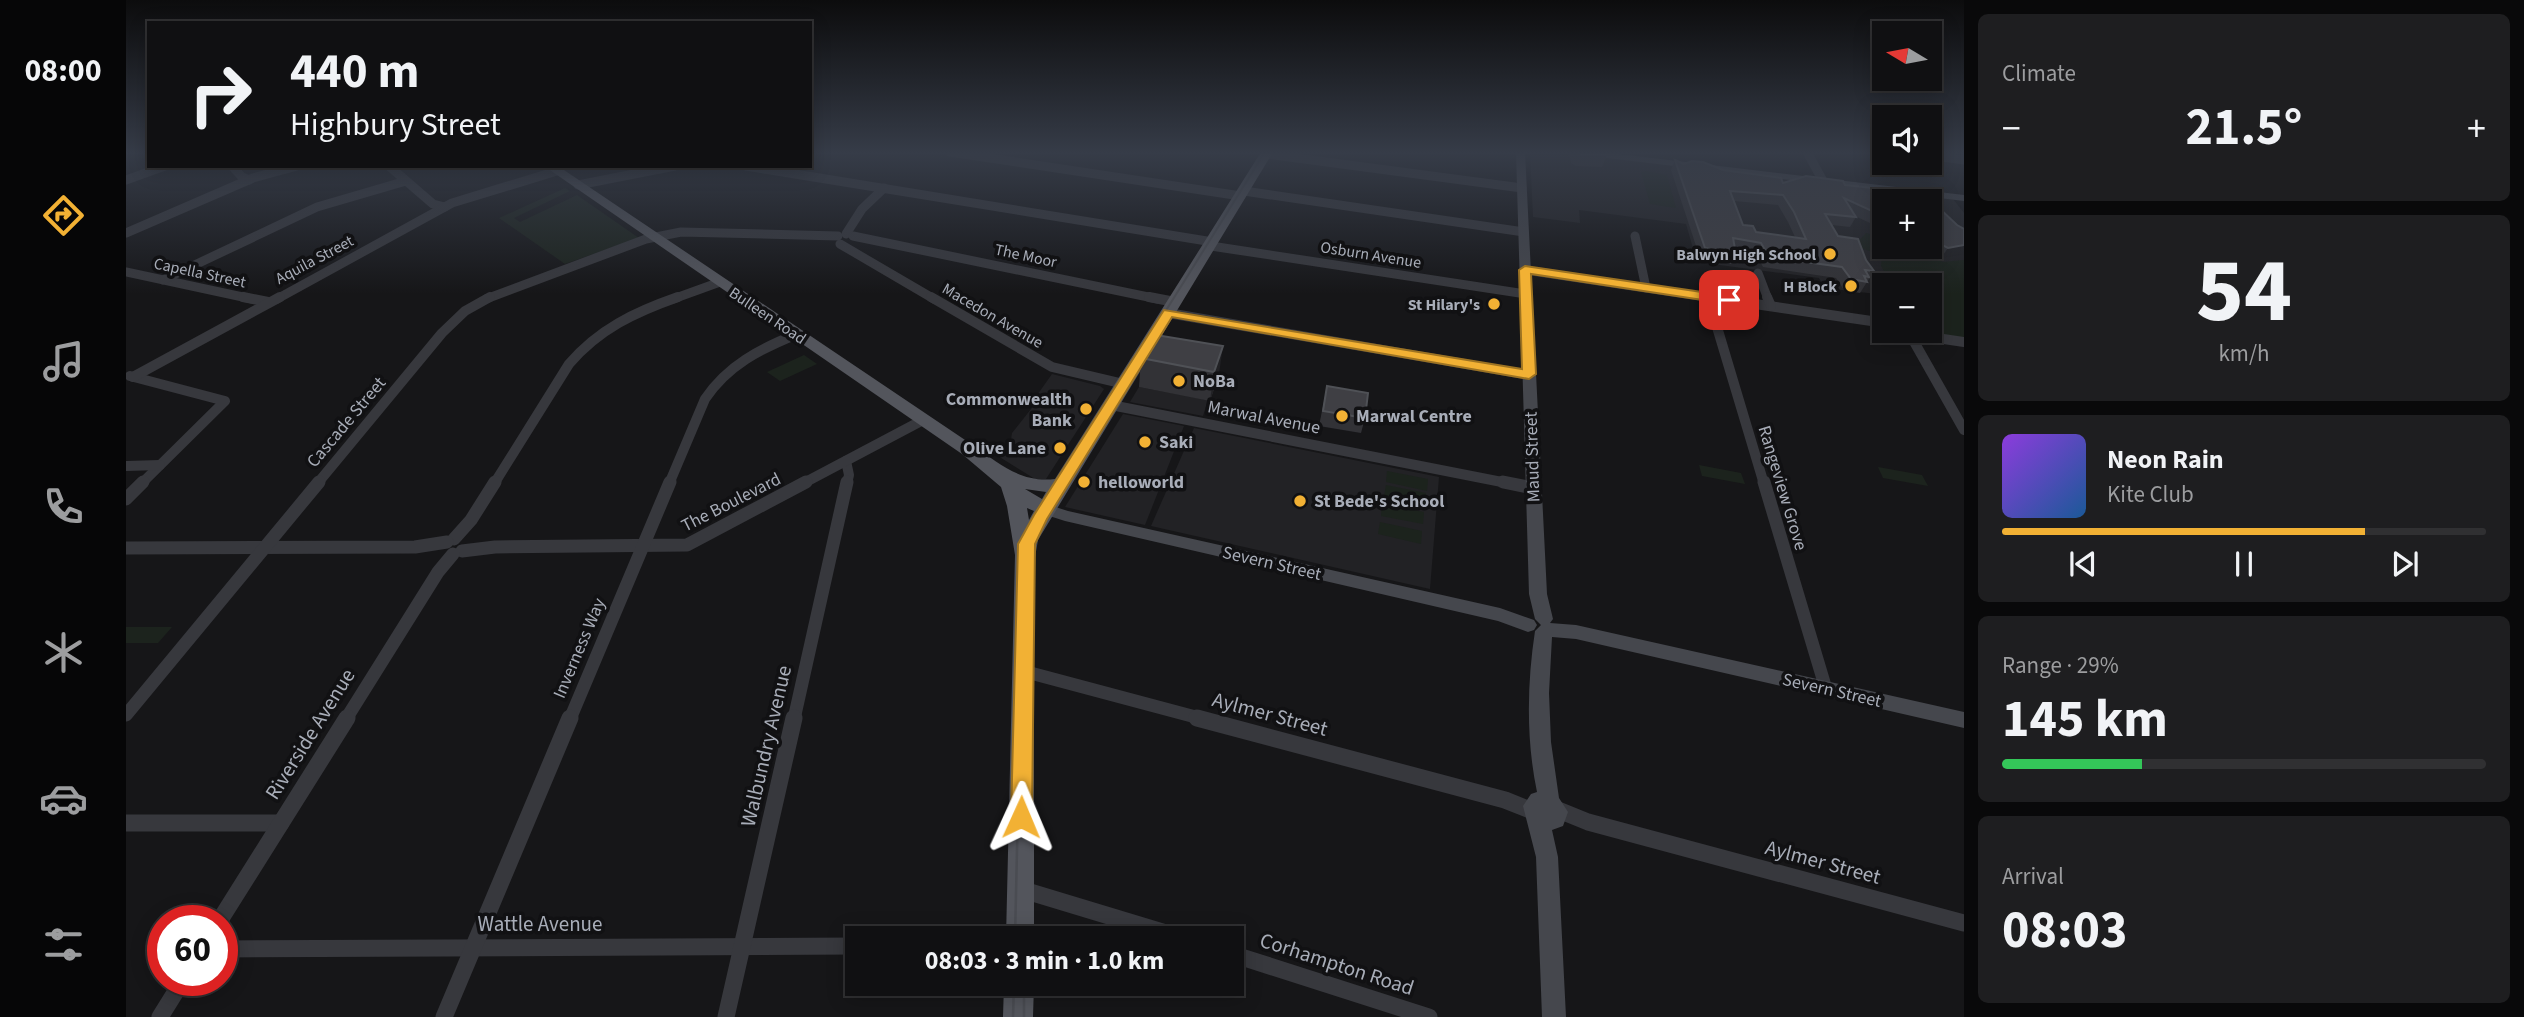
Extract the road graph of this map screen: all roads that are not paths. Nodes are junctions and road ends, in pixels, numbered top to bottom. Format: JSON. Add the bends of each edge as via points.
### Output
{"nodes":[{"id":1,"x":204,"y":199,"type":"edge"},
{"id":2,"x":341,"y":199,"type":"edge"},
{"id":3,"x":428,"y":199,"type":"edge"},
{"id":4,"x":466,"y":199,"type":"edge"},
{"id":5,"x":599,"y":199,"type":"edge"},
{"id":6,"x":872,"y":199,"type":"edge"},
{"id":7,"x":951,"y":199,"type":"edge"},
{"id":8,"x":1239,"y":199,"type":"edge"},
{"id":9,"x":1290,"y":199,"type":"edge"},
{"id":10,"x":1523,"y":199,"type":"edge"},
{"id":11,"x":444,"y":207,"type":"junction"},
{"id":12,"x":1524,"y":232,"type":"junction"},
{"id":13,"x":126,"y":233,"type":"edge"},
{"id":14,"x":1635,"y":236,"type":"dead end"},
{"id":15,"x":655,"y":237,"type":"junction"},
{"id":16,"x":816,"y":237,"type":"joint"},
{"id":17,"x":848,"y":239,"type":"junction"},
{"id":18,"x":1212,"y":244,"type":"junction"},
{"id":19,"x":1525,"y":270,"type":"junction"},
{"id":20,"x":126,"y":272,"type":"edge"},
{"id":21,"x":1758,"y":272,"type":"dead end"},
{"id":22,"x":163,"y":280,"type":"junction"},
{"id":23,"x":720,"y":282,"type":"junction"},
{"id":24,"x":1646,"y":288,"type":"junction"},
{"id":25,"x":1526,"y":294,"type":"junction"},
{"id":26,"x":1708,"y":297,"type":"junction"},
{"id":27,"x":268,"y":302,"type":"junction"},
{"id":28,"x":1771,"y":306,"type":"junction"},
{"id":29,"x":1172,"y":307,"type":"junction"},
{"id":30,"x":1872,"y":321,"type":"edge"},
{"id":31,"x":797,"y":334,"type":"junction"},
{"id":32,"x":1942,"y":338,"type":"edge"},
{"id":33,"x":1964,"y":342,"type":"edge"},
{"id":34,"x":1915,"y":343,"type":"edge"},
{"id":35,"x":1529,"y":374,"type":"junction"},
{"id":36,"x":132,"y":377,"type":"edge"},
{"id":37,"x":1124,"y":384,"type":"junction"},
{"id":38,"x":1111,"y":405,"type":"junction"},
{"id":39,"x":923,"y":420,"type":"junction"},
{"id":40,"x":1964,"y":430,"type":"edge"},
{"id":41,"x":846,"y":461,"type":"junction"},
{"id":42,"x":160,"y":465,"type":"junction"},
{"id":43,"x":126,"y":466,"type":"edge"},
{"id":44,"x":830,"y":470,"type":"junction"},
{"id":45,"x":998,"y":471,"type":"junction"},
{"id":46,"x":845,"y":484,"type":"junction"},
{"id":47,"x":1061,"y":484,"type":"junction"},
{"id":48,"x":1533,"y":488,"type":"junction"},
{"id":49,"x":126,"y":499,"type":"edge"},
{"id":50,"x":1046,"y":509,"type":"junction"},
{"id":51,"x":265,"y":547,"type":"junction"},
{"id":52,"x":454,"y":547,"type":"junction"},
{"id":53,"x":643,"y":547,"type":"junction"},
{"id":54,"x":127,"y":548,"type":"edge"},
{"id":55,"x":1024,"y":563,"type":"junction"},
{"id":56,"x":1537,"y":623,"type":"junction"},
{"id":57,"x":1023,"y":671,"type":"junction"},
{"id":58,"x":1826,"y":689,"type":"junction"},
{"id":59,"x":126,"y":715,"type":"edge"},
{"id":60,"x":1964,"y":720,"type":"edge"},
{"id":61,"x":1545,"y":807,"type":"junction"},
{"id":62,"x":1588,"y":822,"type":"joint"},
{"id":63,"x":126,"y":823,"type":"edge"},
{"id":64,"x":281,"y":823,"type":"junction"},
{"id":65,"x":1020,"y":889,"type":"junction"},
{"id":66,"x":229,"y":905,"type":"edge"},
{"id":67,"x":1964,"y":923,"type":"edge"},
{"id":68,"x":1020,"y":926,"type":"edge"},
{"id":69,"x":1142,"y":926,"type":"edge"},
{"id":70,"x":845,"y":946,"type":"edge"},
{"id":71,"x":473,"y":947,"type":"junction"},
{"id":72,"x":742,"y":947,"type":"junction"},
{"id":73,"x":238,"y":949,"type":"edge"},
{"id":74,"x":1244,"y":958,"type":"edge"},
{"id":75,"x":173,"y":996,"type":"edge"},
{"id":76,"x":1019,"y":996,"type":"edge"},
{"id":77,"x":160,"y":1017,"type":"edge"},
{"id":78,"x":443,"y":1017,"type":"edge"},
{"id":79,"x":726,"y":1017,"type":"edge"},
{"id":80,"x":1018,"y":1017,"type":"edge"},
{"id":81,"x":1429,"y":1017,"type":"edge"},
{"id":82,"x":1553,"y":1017,"type":"edge"}],
"edges":[{"from":1,"to":13,"type":"street"},
{"from":2,"to":22,"type":"street"},
{"from":3,"to":11,"type":"street"},
{"from":4,"to":11,"type":"street","name":"Aquila Street"},
{"from":5,"to":15,"type":"main road","name":"Bulleen Road"},
{"from":6,"to":17,"type":"street","via":[[862,209]]},
{"from":7,"to":18,"type":"street","name":"Osburn Avenue"},
{"from":8,"to":18,"type":"main road"},
{"from":9,"to":12,"type":"street"},
{"from":10,"to":12,"type":"street","name":"Maud Street"},
{"from":11,"to":27,"type":"street","name":"Aquila Street"},
{"from":12,"to":19,"type":"street","name":"Maud Street"},
{"from":14,"to":24,"type":"street"},
{"from":15,"to":16,"type":"street","name":"Macedon Avenue","via":[[677,232]]},
{"from":15,"to":23,"type":"main road","name":"Bulleen Road"},
{"from":15,"to":51,"type":"street","name":"Cascade Street","via":[[499,292],[458,317]]},
{"from":16,"to":17,"type":"street","name":"Macedon Avenue"},
{"from":17,"to":29,"type":"street","name":"The Moor","via":[[872,239]]},
{"from":17,"to":37,"type":"street","name":"Macedon Avenue","via":[[1052,367]]},
{"from":18,"to":25,"type":"street","name":"Osburn Avenue"},
{"from":18,"to":29,"type":"main road"},
{"from":19,"to":24,"type":"street"},
{"from":19,"to":25,"type":"street","name":"Maud Street"},
{"from":20,"to":22,"type":"street","name":"Capella Street"},
{"from":21,"to":28,"type":"street"},
{"from":22,"to":27,"type":"street","name":"Capella Street"},
{"from":23,"to":31,"type":"main road","name":"Bulleen Road"},
{"from":23,"to":52,"type":"street","name":"Riverside Avenue","via":[[625,319],[583,346]]},
{"from":24,"to":26,"type":"street"},
{"from":25,"to":35,"type":"street","name":"Maud Street"},
{"from":26,"to":28,"type":"street"},
{"from":26,"to":58,"type":"street","name":"Rangeview Grove"},
{"from":27,"to":36,"type":"street","name":"Aquila Street"},
{"from":28,"to":30,"type":"street"},
{"from":29,"to":35,"type":"street","name":"The Moor"},
{"from":29,"to":37,"type":"main road"},
{"from":31,"to":39,"type":"main road","name":"Bulleen Road"},
{"from":31,"to":53,"type":"street","name":"Inverness Way","via":[[745,358],[710,390]]},
{"from":32,"to":33,"type":"street"},
{"from":34,"to":40,"type":"street"},
{"from":35,"to":48,"type":"street","name":"Maud Street"},
{"from":36,"to":42,"type":"street","via":[[225,401]]},
{"from":37,"to":38,"type":"main road"},
{"from":38,"to":47,"type":"main road"},
{"from":38,"to":48,"type":"street","name":"Marwal Avenue"},
{"from":39,"to":41,"type":"street","name":"The Boulevard"},
{"from":39,"to":45,"type":"main road","name":"Bulleen Road"},
{"from":41,"to":44,"type":"street","name":"The Boulevard"},
{"from":41,"to":46,"type":"street","name":"Walbundry Avenue","via":[[850,470]]},
{"from":42,"to":43,"type":"street"},
{"from":42,"to":49,"type":"street"},
{"from":44,"to":46,"type":"street"},
{"from":44,"to":53,"type":"street","name":"The Boulevard","via":[[695,542]]},
{"from":45,"to":47,"type":"main road","via":[[1037,487]]},
{"from":45,"to":50,"type":"main road","name":"Bulleen Road","via":[[1024,499]]},
{"from":45,"to":55,"type":"main road","via":[[1017,504]]},
{"from":46,"to":72,"type":"street","name":"Walbundry Avenue"},
{"from":47,"to":50,"type":"main road"},
{"from":48,"to":56,"type":"street","name":"Maud Street"},
{"from":50,"to":55,"type":"main road","via":[[1028,540]]},
{"from":50,"to":56,"type":"street","name":"Severn Street"},
{"from":51,"to":52,"type":"street","name":"The Boulevard"},
{"from":51,"to":54,"type":"street","name":"The Boulevard"},
{"from":51,"to":59,"type":"street","name":"Cascade Street"},
{"from":52,"to":53,"type":"street","name":"The Boulevard"},
{"from":52,"to":64,"type":"street","name":"Riverside Avenue"},
{"from":53,"to":71,"type":"street","name":"Inverness Way"},
{"from":55,"to":57,"type":"main road"},
{"from":56,"to":58,"type":"street","name":"Severn Street"},
{"from":56,"to":61,"type":"street","name":"Maud Street"},
{"from":57,"to":61,"type":"street","name":"Aylmer Street"},
{"from":57,"to":65,"type":"main road"},
{"from":58,"to":60,"type":"street","name":"Severn Street"},
{"from":61,"to":62,"type":"street","name":"Aylmer Street"},
{"from":61,"to":82,"type":"street","name":"Maud Street"},
{"from":62,"to":67,"type":"street","name":"Aylmer Street"},
{"from":63,"to":64,"type":"street"},
{"from":64,"to":66,"type":"street","name":"Riverside Avenue"},
{"from":65,"to":68,"type":"main road"},
{"from":65,"to":69,"type":"street"},
{"from":70,"to":72,"type":"street","name":"Wattle Avenue"},
{"from":71,"to":72,"type":"street","name":"Wattle Avenue"},
{"from":71,"to":73,"type":"street","name":"Wattle Avenue"},
{"from":71,"to":78,"type":"street","name":"Inverness Way"},
{"from":72,"to":79,"type":"street","name":"Walbundry Avenue"},
{"from":74,"to":81,"type":"street","name":"Corhampton Road"},
{"from":75,"to":77,"type":"street"},
{"from":76,"to":80,"type":"main road"}]}
